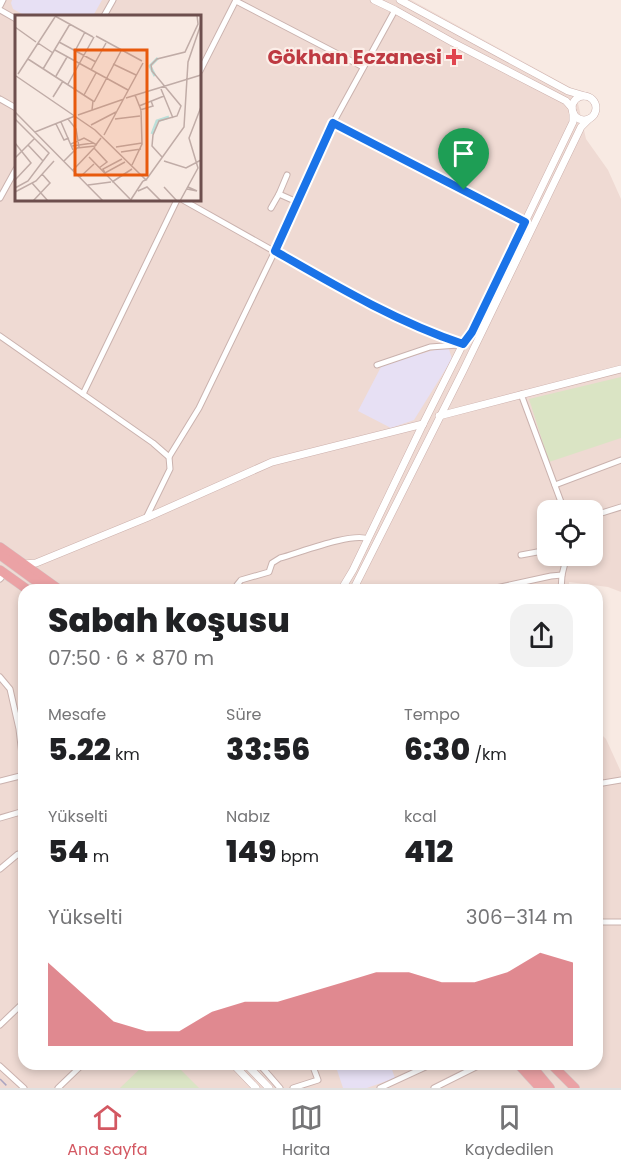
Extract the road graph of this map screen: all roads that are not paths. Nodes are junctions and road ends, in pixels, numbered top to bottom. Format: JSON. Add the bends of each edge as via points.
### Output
{"nodes":[{"id":1,"x":3,"y":0,"type":"edge"},
{"id":2,"x":113,"y":0,"type":"edge"},
{"id":3,"x":236,"y":0,"type":"edge"},
{"id":4,"x":374,"y":0,"type":"edge"},
{"id":5,"x":400,"y":0,"type":"edge"},
{"id":6,"x":0,"y":8,"type":"edge"},
{"id":7,"x":395,"y":10,"type":"junction"},
{"id":8,"x":105,"y":15,"type":"edge"},
{"id":9,"x":15,"y":19,"type":"edge"},
{"id":10,"x":363,"y":67,"type":"junction"},
{"id":11,"x":201,"y":69,"type":"edge"},
{"id":12,"x":585,"y":96,"type":"junction"},
{"id":13,"x":0,"y":99,"type":"edge"},
{"id":14,"x":15,"y":107,"type":"edge"},
{"id":15,"x":573,"y":110,"type":"junction"},
{"id":16,"x":589,"y":119,"type":"junction"},
{"id":17,"x":333,"y":123,"type":"junction"},
{"id":18,"x":15,"y":171,"type":"edge"},
{"id":19,"x":287,"y":175,"type":"dead end"},
{"id":20,"x":279,"y":194,"type":"junction"},
{"id":21,"x":0,"y":198,"type":"edge"},
{"id":22,"x":177,"y":201,"type":"edge"},
{"id":23,"x":185,"y":201,"type":"edge"},
{"id":24,"x":297,"y":202,"type":"junction"},
{"id":25,"x":272,"y":208,"type":"dead end"},
{"id":26,"x":525,"y":222,"type":"junction"},
{"id":27,"x":275,"y":251,"type":"junction"},
{"id":28,"x":0,"y":336,"type":"edge"},
{"id":29,"x":463,"y":344,"type":"junction"},
{"id":30,"x":377,"y":365,"type":"dead end"},
{"id":31,"x":621,"y":369,"type":"edge"},
{"id":32,"x":82,"y":394,"type":"junction"},
{"id":33,"x":521,"y":394,"type":"junction"},
{"id":34,"x":439,"y":416,"type":"junction"},
{"id":35,"x":423,"y":424,"type":"junction"},
{"id":36,"x":169,"y":457,"type":"junction"},
{"id":37,"x":621,"y":460,"type":"edge"},
{"id":38,"x":555,"y":485,"type":"junction"},
{"id":39,"x":560,"y":500,"type":"edge"},
{"id":40,"x":621,"y":507,"type":"edge"},
{"id":41,"x":603,"y":513,"type":"edge"},
{"id":42,"x":146,"y":518,"type":"junction"},
{"id":43,"x":368,"y":539,"type":"junction"},
{"id":44,"x":0,"y":547,"type":"edge"},
{"id":45,"x":537,"y":552,"type":"edge"},
{"id":46,"x":0,"y":555,"type":"edge"},
{"id":47,"x":521,"y":555,"type":"dead end"},
{"id":48,"x":564,"y":566,"type":"edge"},
{"id":49,"x":36,"y":568,"type":"junction"},
{"id":50,"x":562,"y":575,"type":"junction"},
{"id":51,"x":0,"y":576,"type":"edge"},
{"id":52,"x":40,"y":584,"type":"edge"},
{"id":53,"x":53,"y":584,"type":"edge"},
{"id":54,"x":238,"y":584,"type":"edge"},
{"id":55,"x":345,"y":584,"type":"edge"},
{"id":56,"x":356,"y":584,"type":"edge"},
{"id":57,"x":514,"y":584,"type":"edge"},
{"id":58,"x":561,"y":584,"type":"edge"},
{"id":59,"x":18,"y":585,"type":"edge"},
{"id":60,"x":18,"y":590,"type":"edge"},
{"id":61,"x":0,"y":677,"type":"edge"},
{"id":62,"x":10,"y":689,"type":"junction"},
{"id":63,"x":0,"y":691,"type":"edge"},
{"id":64,"x":18,"y":725,"type":"edge"},
{"id":65,"x":18,"y":776,"type":"edge"},
{"id":66,"x":621,"y":780,"type":"edge"},
{"id":67,"x":0,"y":781,"type":"edge"},
{"id":68,"x":603,"y":783,"type":"edge"},
{"id":69,"x":18,"y":813,"type":"edge"},
{"id":70,"x":0,"y":818,"type":"edge"},
{"id":71,"x":18,"y":854,"type":"edge"},
{"id":72,"x":0,"y":869,"type":"edge"},
{"id":73,"x":603,"y":922,"type":"edge"},
{"id":74,"x":621,"y":922,"type":"edge"},
{"id":75,"x":18,"y":1008,"type":"edge"},
{"id":76,"x":0,"y":1025,"type":"edge"},
{"id":77,"x":0,"y":1066,"type":"edge"},
{"id":78,"x":77,"y":1070,"type":"edge"},
{"id":79,"x":239,"y":1070,"type":"edge"},
{"id":80,"x":252,"y":1070,"type":"edge"},
{"id":81,"x":266,"y":1070,"type":"edge"},
{"id":82,"x":314,"y":1070,"type":"edge"},
{"id":83,"x":419,"y":1070,"type":"edge"},
{"id":84,"x":471,"y":1070,"type":"edge"},
{"id":85,"x":526,"y":1070,"type":"edge"},
{"id":86,"x":534,"y":1070,"type":"edge"},
{"id":87,"x":557,"y":1070,"type":"edge"},
{"id":88,"x":441,"y":1086,"type":"edge"},
{"id":89,"x":547,"y":1087,"type":"edge"},
{"id":90,"x":24,"y":1088,"type":"edge"},
{"id":91,"x":58,"y":1088,"type":"edge"},
{"id":92,"x":256,"y":1088,"type":"edge"},
{"id":93,"x":269,"y":1088,"type":"edge"},
{"id":94,"x":280,"y":1088,"type":"edge"},
{"id":95,"x":293,"y":1088,"type":"edge"},
{"id":96,"x":380,"y":1088,"type":"edge"},
{"id":97,"x":434,"y":1088,"type":"edge"},
{"id":98,"x":575,"y":1088,"type":"edge"}],
"edges":[{"from":1,"to":6,"type":"street"},
{"from":2,"to":8,"type":"street"},
{"from":3,"to":10,"type":"street"},
{"from":3,"to":11,"type":"street"},
{"from":4,"to":7,"type":"main road"},
{"from":5,"to":12,"type":"main road","via":[[568,91]]},
{"from":6,"to":9,"type":"street"},
{"from":7,"to":10,"type":"street"},
{"from":7,"to":15,"type":"main road","via":[[566,101]]},
{"from":10,"to":17,"type":"street"},
{"from":12,"to":15,"type":"main road","via":[[578,98]]},
{"from":12,"to":16,"type":"main road","via":[[596,106]]},
{"from":13,"to":14,"type":"street"},
{"from":15,"to":16,"type":"main road","via":[[578,118]]},
{"from":15,"to":26,"type":"main road","via":[[573,122]]},
{"from":16,"to":34,"type":"main road","via":[[581,127]]},
{"from":17,"to":24,"type":"street"},
{"from":17,"to":26,"type":"street"},
{"from":18,"to":21,"type":"street"},
{"from":19,"to":20,"type":"street"},
{"from":20,"to":24,"type":"street"},
{"from":20,"to":25,"type":"street"},
{"from":22,"to":32,"type":"street"},
{"from":23,"to":27,"type":"street"},
{"from":24,"to":27,"type":"street"},
{"from":26,"to":29,"type":"main road"},
{"from":27,"to":29,"type":"street","via":[[350,294],[437,336]]},
{"from":27,"to":36,"type":"street","via":[[199,408]]},
{"from":28,"to":32,"type":"street"},
{"from":29,"to":30,"type":"street","via":[[430,347]]},
{"from":29,"to":35,"type":"main road"},
{"from":31,"to":33,"type":"main road"},
{"from":32,"to":36,"type":"street"},
{"from":33,"to":34,"type":"main road"},
{"from":33,"to":38,"type":"street"},
{"from":34,"to":56,"type":"main road"},
{"from":35,"to":42,"type":"main road","via":[[272,462]]},
{"from":35,"to":43,"type":"main road"},
{"from":36,"to":42,"type":"street","via":[[170,469]]},
{"from":37,"to":38,"type":"street"},
{"from":38,"to":39,"type":"street"},
{"from":40,"to":41,"type":"street"},
{"from":42,"to":49,"type":"main road"},
{"from":43,"to":54,"type":"street","via":[[343,539],[280,558],[272,563],[269,572]]},
{"from":43,"to":55,"type":"main road"},
{"from":44,"to":49,"type":"highway"},
{"from":45,"to":47,"type":"street"},
{"from":46,"to":52,"type":"highway"},
{"from":48,"to":50,"type":"street"},
{"from":49,"to":53,"type":"highway"},
{"from":50,"to":57,"type":"street"},
{"from":50,"to":58,"type":"street"},
{"from":51,"to":59,"type":"highway"},
{"from":51,"to":60,"type":"highway"},
{"from":61,"to":62,"type":"street"},
{"from":62,"to":63,"type":"street"},
{"from":62,"to":64,"type":"street"},
{"from":65,"to":67,"type":"street"},
{"from":66,"to":68,"type":"street"},
{"from":69,"to":70,"type":"street"},
{"from":71,"to":72,"type":"street"},
{"from":73,"to":74,"type":"street"},
{"from":75,"to":76,"type":"street"},
{"from":77,"to":90,"type":"street"},
{"from":78,"to":91,"type":"street"},
{"from":79,"to":92,"type":"main road"},
{"from":80,"to":93,"type":"main road"},
{"from":81,"to":94,"type":"street"},
{"from":82,"to":95,"type":"street","via":[[318,1080]]},
{"from":83,"to":96,"type":"street"},
{"from":84,"to":88,"type":"street"},
{"from":85,"to":89,"type":"highway"},
{"from":86,"to":89,"type":"highway"},
{"from":87,"to":98,"type":"highway"},
{"from":88,"to":97,"type":"street"}]}
